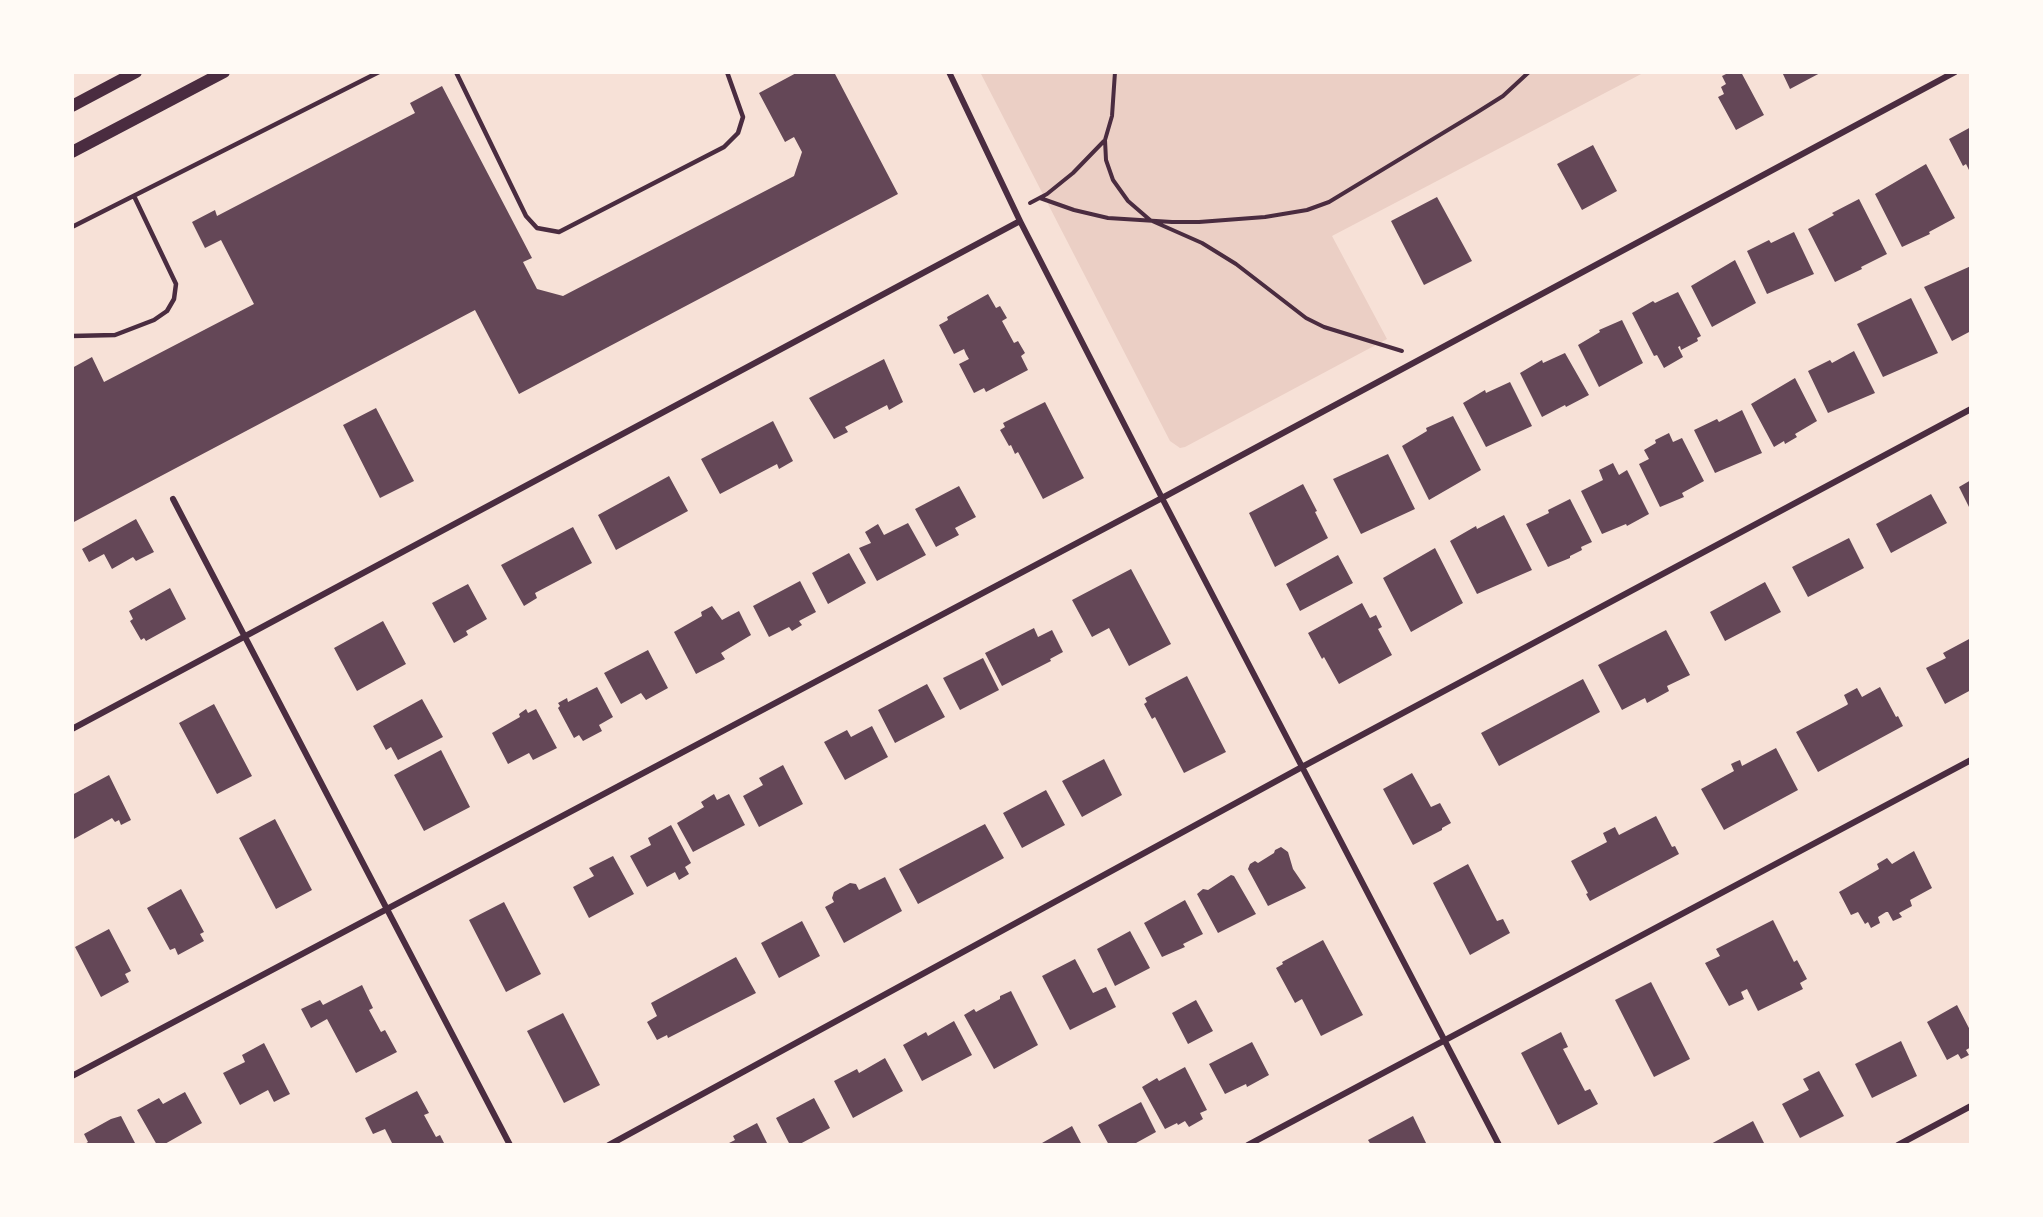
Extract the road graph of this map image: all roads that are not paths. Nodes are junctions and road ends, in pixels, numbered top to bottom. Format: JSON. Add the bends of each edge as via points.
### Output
{"nodes":[{"id":1,"x":136,"y":72,"type":"edge"},
{"id":2,"x":224,"y":72,"type":"edge"},
{"id":3,"x":379,"y":72,"type":"edge"},
{"id":4,"x":456,"y":72,"type":"edge"},
{"id":5,"x":727,"y":72,"type":"edge"},
{"id":6,"x":949,"y":72,"type":"edge"},
{"id":7,"x":1955,"y":72,"type":"edge"},
{"id":8,"x":72,"y":106,"type":"edge"},
{"id":9,"x":72,"y":152,"type":"edge"},
{"id":10,"x":135,"y":196,"type":"junction"},
{"id":11,"x":1020,"y":220,"type":"junction"},
{"id":12,"x":72,"y":227,"type":"edge"},
{"id":13,"x":72,"y":336,"type":"edge"},
{"id":14,"x":1971,"y":409,"type":"edge"},
{"id":15,"x":1162,"y":498,"type":"junction"},
{"id":16,"x":173,"y":499,"type":"dead end"},
{"id":17,"x":245,"y":638,"type":"junction"},
{"id":18,"x":72,"y":729,"type":"edge"},
{"id":19,"x":1971,"y":760,"type":"edge"},
{"id":20,"x":1302,"y":767,"type":"junction"},
{"id":21,"x":386,"y":908,"type":"junction"},
{"id":22,"x":1445,"y":1040,"type":"junction"},
{"id":23,"x":72,"y":1076,"type":"edge"},
{"id":24,"x":1971,"y":1106,"type":"edge"},
{"id":25,"x":510,"y":1145,"type":"edge"},
{"id":26,"x":609,"y":1145,"type":"edge"},
{"id":27,"x":1248,"y":1145,"type":"edge"},
{"id":28,"x":1499,"y":1145,"type":"edge"},
{"id":29,"x":1898,"y":1145,"type":"edge"}],
"edges":[{"from":1,"to":8,"type":"main road"},
{"from":2,"to":9,"type":"main road"},
{"from":3,"to":10,"type":"lane"},
{"from":4,"to":5,"type":"lane","via":[[526,216],[537,228],[559,232],[724,147],[738,133],[743,117]]},
{"from":6,"to":11,"type":"street"},
{"from":7,"to":15,"type":"street"},
{"from":10,"to":12,"type":"lane"},
{"from":10,"to":13,"type":"lane","via":[[176,284],[174,299],[167,311],[154,320],[115,335]]},
{"from":11,"to":15,"type":"street"},
{"from":11,"to":17,"type":"street"},
{"from":14,"to":20,"type":"street"},
{"from":15,"to":20,"type":"street"},
{"from":15,"to":21,"type":"street"},
{"from":16,"to":17,"type":"street"},
{"from":17,"to":18,"type":"street"},
{"from":17,"to":21,"type":"street"},
{"from":19,"to":22,"type":"street"},
{"from":20,"to":22,"type":"street"},
{"from":20,"to":26,"type":"street"},
{"from":21,"to":23,"type":"street"},
{"from":21,"to":25,"type":"street"},
{"from":22,"to":27,"type":"street"},
{"from":22,"to":28,"type":"street"},
{"from":24,"to":29,"type":"street"}]}
